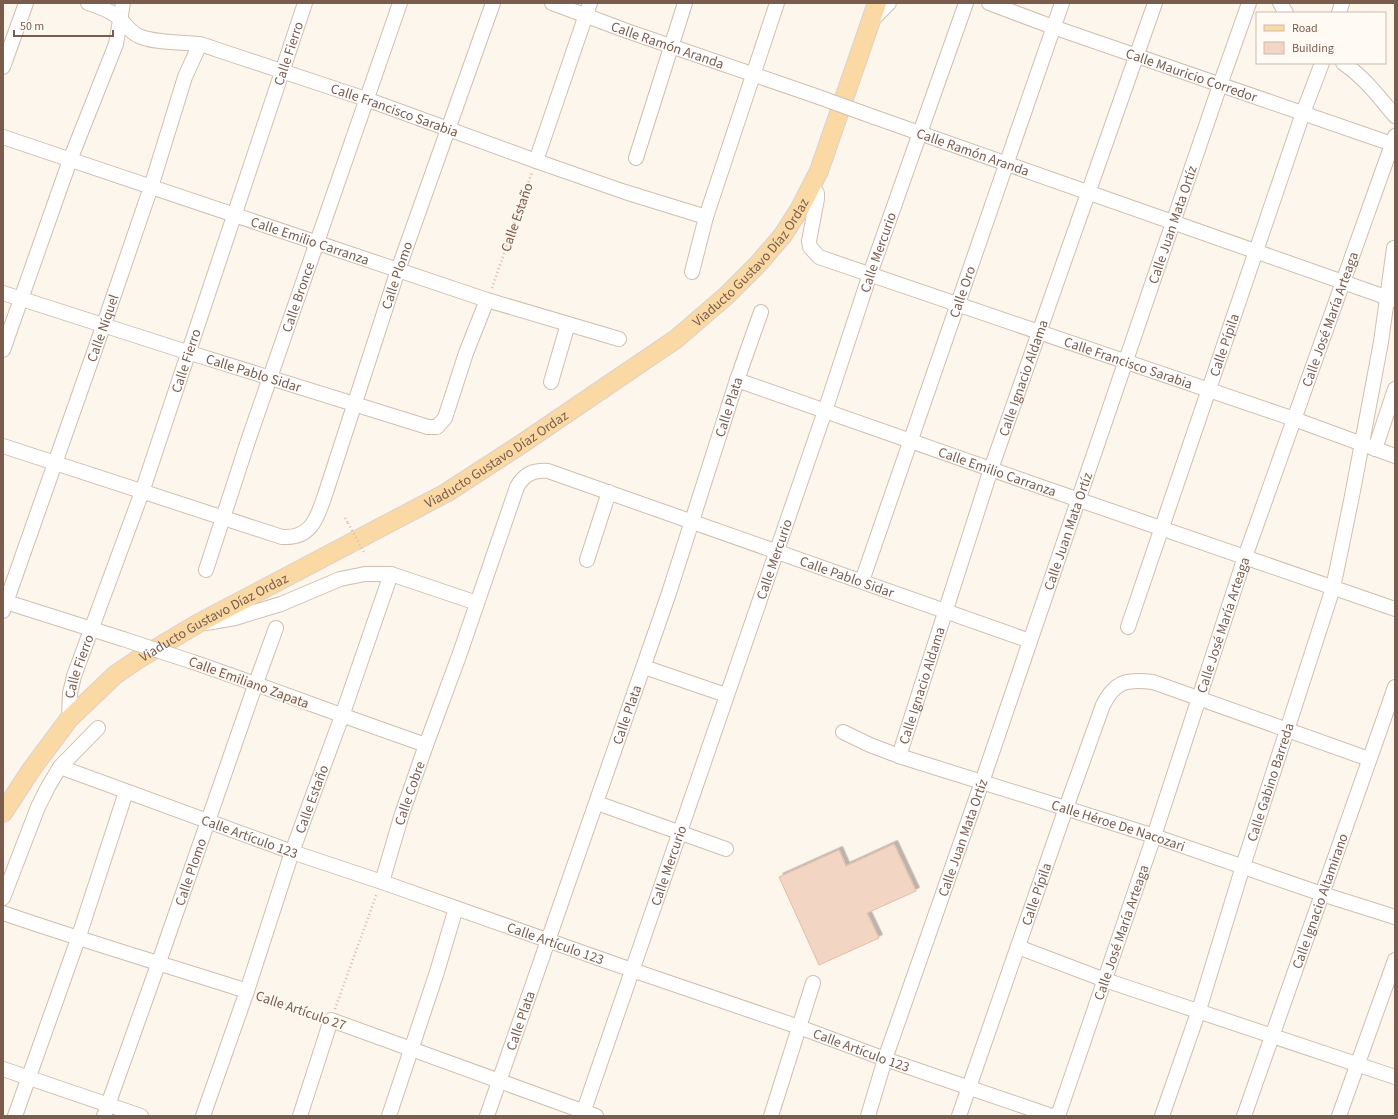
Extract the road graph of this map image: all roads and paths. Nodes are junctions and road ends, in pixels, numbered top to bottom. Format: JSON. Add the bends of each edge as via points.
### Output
{"nodes":[{"id":1,"x":26,"y":3,"type":"edge"},
{"id":2,"x":88,"y":3,"type":"edge"},
{"id":3,"x":123,"y":3,"type":"edge"},
{"id":4,"x":305,"y":3,"type":"edge"},
{"id":5,"x":400,"y":3,"type":"edge"},
{"id":6,"x":493,"y":3,"type":"edge"},
{"id":7,"x":552,"y":3,"type":"edge"},
{"id":8,"x":590,"y":3,"type":"edge"},
{"id":9,"x":684,"y":3,"type":"edge"},
{"id":10,"x":777,"y":3,"type":"edge"},
{"id":11,"x":869,"y":3,"type":"edge"},
{"id":12,"x":877,"y":3,"type":"edge"},
{"id":13,"x":889,"y":3,"type":"edge"},
{"id":14,"x":966,"y":3,"type":"edge"},
{"id":15,"x":989,"y":3,"type":"edge"},
{"id":16,"x":1062,"y":3,"type":"edge"},
{"id":17,"x":1155,"y":3,"type":"edge"},
{"id":18,"x":1249,"y":3,"type":"edge"},
{"id":19,"x":1280,"y":3,"type":"edge"},
{"id":20,"x":1285,"y":12,"type":"edge"},
{"id":21,"x":586,"y":16,"type":"junction"},
{"id":22,"x":121,"y":19,"type":"junction"},
{"id":23,"x":871,"y":21,"type":"junction"},
{"id":24,"x":1053,"y":27,"type":"junction"},
{"id":25,"x":200,"y":44,"type":"junction"},
{"id":26,"x":671,"y":47,"type":"junction"},
{"id":27,"x":1137,"y":56,"type":"junction"},
{"id":28,"x":1322,"y":64,"type":"edge"},
{"id":29,"x":1344,"y":64,"type":"edge"},
{"id":30,"x":3,"y":67,"type":"edge"},
{"id":31,"x":282,"y":71,"type":"junction"},
{"id":32,"x":753,"y":75,"type":"junction"},
{"id":33,"x":1220,"y":85,"type":"junction"},
{"id":34,"x":366,"y":100,"type":"junction"},
{"id":35,"x":1304,"y":114,"type":"junction"},
{"id":36,"x":1395,"y":116,"type":"edge"},
{"id":37,"x":448,"y":128,"type":"junction"},
{"id":38,"x":920,"y":133,"type":"junction"},
{"id":39,"x":3,"y":137,"type":"edge"},
{"id":40,"x":1394,"y":142,"type":"edge"},
{"id":41,"x":636,"y":158,"type":"dead end"},
{"id":42,"x":70,"y":160,"type":"junction"},
{"id":43,"x":536,"y":161,"type":"junction"},
{"id":44,"x":1006,"y":162,"type":"junction"},
{"id":45,"x":151,"y":186,"type":"junction"},
{"id":46,"x":811,"y":188,"type":"junction"},
{"id":47,"x":1088,"y":191,"type":"junction"},
{"id":48,"x":235,"y":214,"type":"junction"},
{"id":49,"x":706,"y":217,"type":"junction"},
{"id":50,"x":1174,"y":222,"type":"junction"},
{"id":51,"x":318,"y":242,"type":"junction"},
{"id":52,"x":1394,"y":248,"type":"dead end"},
{"id":53,"x":1257,"y":251,"type":"junction"},
{"id":54,"x":398,"y":270,"type":"junction"},
{"id":55,"x":692,"y":272,"type":"dead end"},
{"id":56,"x":870,"y":274,"type":"junction"},
{"id":57,"x":1344,"y":282,"type":"junction"},
{"id":58,"x":3,"y":293,"type":"edge"},
{"id":59,"x":21,"y":298,"type":"junction"},
{"id":60,"x":1391,"y":299,"type":"edge"},
{"id":61,"x":487,"y":300,"type":"junction"},
{"id":62,"x":957,"y":304,"type":"junction"},
{"id":63,"x":761,"y":312,"type":"dead end"},
{"id":64,"x":104,"y":324,"type":"junction"},
{"id":65,"x":568,"y":324,"type":"junction"},
{"id":66,"x":1039,"y":332,"type":"junction"},
{"id":67,"x":619,"y":339,"type":"dead end"},
{"id":68,"x":3,"y":350,"type":"edge"},
{"id":69,"x":187,"y":352,"type":"junction"},
{"id":70,"x":1126,"y":362,"type":"junction"},
{"id":71,"x":270,"y":378,"type":"junction"},
{"id":72,"x":737,"y":380,"type":"junction"},
{"id":73,"x":551,"y":382,"type":"dead end"},
{"id":74,"x":1395,"y":389,"type":"edge"},
{"id":75,"x":1209,"y":390,"type":"junction"},
{"id":76,"x":356,"y":405,"type":"junction"},
{"id":77,"x":824,"y":410,"type":"junction"},
{"id":78,"x":1294,"y":419,"type":"junction"},
{"id":79,"x":909,"y":440,"type":"junction"},
{"id":80,"x":3,"y":446,"type":"edge"},
{"id":81,"x":1368,"y":446,"type":"junction"},
{"id":82,"x":1395,"y":456,"type":"edge"},
{"id":83,"x":55,"y":463,"type":"junction"},
{"id":84,"x":991,"y":469,"type":"junction"},
{"id":85,"x":528,"y":474,"type":"joint"},
{"id":86,"x":142,"y":492,"type":"junction"},
{"id":87,"x":609,"y":492,"type":"junction"},
{"id":88,"x":1079,"y":499,"type":"junction"},
{"id":89,"x":222,"y":518,"type":"junction"},
{"id":90,"x":345,"y":518,"type":"dead end"},
{"id":91,"x":693,"y":522,"type":"junction"},
{"id":92,"x":1162,"y":528,"type":"junction"},
{"id":93,"x":776,"y":551,"type":"junction"},
{"id":94,"x":365,"y":554,"type":"dead end"},
{"id":95,"x":1245,"y":557,"type":"junction"},
{"id":96,"x":587,"y":560,"type":"dead end"},
{"id":97,"x":206,"y":570,"type":"dead end"},
{"id":98,"x":391,"y":574,"type":"junction"},
{"id":99,"x":862,"y":581,"type":"junction"},
{"id":100,"x":1333,"y":588,"type":"junction"},
{"id":101,"x":477,"y":603,"type":"junction"},
{"id":102,"x":4,"y":605,"type":"edge"},
{"id":103,"x":1395,"y":609,"type":"edge"},
{"id":104,"x":945,"y":611,"type":"junction"},
{"id":105,"x":197,"y":624,"type":"junction"},
{"id":106,"x":1128,"y":627,"type":"dead end"},
{"id":107,"x":276,"y":628,"type":"dead end"},
{"id":108,"x":91,"y":629,"type":"junction"},
{"id":109,"x":1030,"y":641,"type":"junction"},
{"id":110,"x":644,"y":667,"type":"junction"},
{"id":111,"x":256,"y":683,"type":"junction"},
{"id":112,"x":1395,"y":687,"type":"edge"},
{"id":113,"x":726,"y":695,"type":"junction"},
{"id":114,"x":1199,"y":699,"type":"junction"},
{"id":115,"x":342,"y":716,"type":"junction"},
{"id":116,"x":69,"y":719,"type":"junction"},
{"id":117,"x":98,"y":728,"type":"dead end"},
{"id":118,"x":1288,"y":729,"type":"junction"},
{"id":119,"x":843,"y":732,"type":"dead end"},
{"id":120,"x":426,"y":746,"type":"junction"},
{"id":121,"x":899,"y":756,"type":"junction"},
{"id":122,"x":1369,"y":759,"type":"junction"},
{"id":123,"x":60,"y":767,"type":"junction"},
{"id":124,"x":982,"y":782,"type":"junction"},
{"id":125,"x":126,"y":792,"type":"junction"},
{"id":126,"x":597,"y":803,"type":"junction"},
{"id":127,"x":1066,"y":808,"type":"junction"},
{"id":128,"x":3,"y":813,"type":"edge"},
{"id":129,"x":209,"y":821,"type":"junction"},
{"id":130,"x":680,"y":833,"type":"junction"},
{"id":131,"x":1154,"y":836,"type":"junction"},
{"id":132,"x":726,"y":848,"type":"dead end"},
{"id":133,"x":292,"y":852,"type":"junction"},
{"id":134,"x":1243,"y":866,"type":"junction"},
{"id":135,"x":382,"y":882,"type":"junction"},
{"id":136,"x":1322,"y":894,"type":"junction"},
{"id":137,"x":3,"y":898,"type":"edge"},
{"id":138,"x":456,"y":908,"type":"junction"},
{"id":139,"x":3,"y":913,"type":"edge"},
{"id":140,"x":1395,"y":917,"type":"edge"},
{"id":141,"x":78,"y":939,"type":"junction"},
{"id":142,"x":549,"y":940,"type":"junction"},
{"id":143,"x":1018,"y":948,"type":"junction"},
{"id":144,"x":1395,"y":960,"type":"edge"},
{"id":145,"x":159,"y":962,"type":"junction"},
{"id":146,"x":632,"y":970,"type":"junction"},
{"id":147,"x":1105,"y":980,"type":"junction"},
{"id":148,"x":813,"y":983,"type":"dead end"},
{"id":149,"x":247,"y":991,"type":"junction"},
{"id":150,"x":1199,"y":1010,"type":"junction"},
{"id":151,"x":331,"y":1020,"type":"junction"},
{"id":152,"x":799,"y":1027,"type":"junction"},
{"id":153,"x":1273,"y":1035,"type":"junction"},
{"id":154,"x":411,"y":1050,"type":"junction"},
{"id":155,"x":885,"y":1059,"type":"junction"},
{"id":156,"x":1358,"y":1064,"type":"junction"},
{"id":157,"x":3,"y":1069,"type":"edge"},
{"id":158,"x":1395,"y":1077,"type":"edge"},
{"id":159,"x":29,"y":1078,"type":"junction"},
{"id":160,"x":499,"y":1082,"type":"junction"},
{"id":161,"x":969,"y":1088,"type":"junction"},
{"id":162,"x":106,"y":1111,"type":"edge"},
{"id":163,"x":587,"y":1114,"type":"edge"},
{"id":164,"x":15,"y":1116,"type":"edge"},
{"id":165,"x":141,"y":1116,"type":"edge"},
{"id":166,"x":203,"y":1116,"type":"edge"},
{"id":167,"x":300,"y":1116,"type":"edge"},
{"id":168,"x":389,"y":1116,"type":"edge"},
{"id":169,"x":487,"y":1116,"type":"edge"},
{"id":170,"x":771,"y":1116,"type":"edge"},
{"id":171,"x":868,"y":1116,"type":"edge"},
{"id":172,"x":959,"y":1116,"type":"edge"},
{"id":173,"x":1052,"y":1116,"type":"edge"},
{"id":174,"x":1058,"y":1116,"type":"edge"},
{"id":175,"x":1162,"y":1116,"type":"edge"},
{"id":176,"x":1244,"y":1116,"type":"edge"},
{"id":177,"x":1339,"y":1116,"type":"edge"}],
"edges":[{"from":1,"to":30,"type":"street"},
{"from":2,"to":22,"type":"street","name":"Calle Francisco Sarabia","via":[[103,7]]},
{"from":3,"to":22,"type":"street"},
{"from":4,"to":31,"type":"street","name":"Calle Fierro"},
{"from":5,"to":34,"type":"street","name":"Calle Bronce"},
{"from":6,"to":37,"type":"street","name":"Calle Plomo"},
{"from":7,"to":21,"type":"street","name":"Calle Ramón Aranda"},
{"from":8,"to":21,"type":"street"},
{"from":9,"to":26,"type":"street"},
{"from":10,"to":32,"type":"street"},
{"from":11,"to":23,"type":"street"},
{"from":12,"to":23,"type":"main road","name":"Viaducto Gustavo Díaz Ordaz"},
{"from":13,"to":23,"type":"street"},
{"from":14,"to":38,"type":"street","name":"Calle Mercurio"},
{"from":15,"to":24,"type":"street","name":"Calle Mauricio Corredor"},
{"from":16,"to":24,"type":"street","name":"Calle Oro"},
{"from":17,"to":27,"type":"street","name":"Calle Ignacio Aldama"},
{"from":18,"to":33,"type":"street","name":"Calle Juan Mata Ortíz"},
{"from":19,"to":20,"type":"street"},
{"from":21,"to":26,"type":"street","name":"Calle Ramón Aranda"},
{"from":21,"to":43,"type":"street"},
{"from":22,"to":25,"type":"street","name":"Calle Francisco Sarabia","via":[[130,31],[140,37]]},
{"from":22,"to":42,"type":"street","via":[[116,44]]},
{"from":23,"to":46,"type":"main road","name":"Viaducto Gustavo Díaz Ordaz"},
{"from":24,"to":27,"type":"street","name":"Calle Mauricio Corredor"},
{"from":24,"to":44,"type":"street","name":"Calle Oro"},
{"from":25,"to":31,"type":"street","name":"Calle Francisco Sarabia"},
{"from":25,"to":45,"type":"street","name":"Calle Níquel","via":[[185,77]]},
{"from":26,"to":32,"type":"street","name":"Calle Ramón Aranda"},
{"from":26,"to":41,"type":"street"},
{"from":27,"to":33,"type":"street","name":"Calle Mauricio Corredor"},
{"from":27,"to":47,"type":"street","name":"Calle Ignacio Aldama"},
{"from":28,"to":35,"type":"street","name":"Calle Pípila"},
{"from":29,"to":36,"type":"street","via":[[1374,90]]},
{"from":31,"to":34,"type":"street","name":"Calle Francisco Sarabia"},
{"from":31,"to":48,"type":"street","name":"Calle Fierro"},
{"from":32,"to":38,"type":"street","name":"Calle Ramón Aranda","bridge":true},
{"from":32,"to":49,"type":"street"},
{"from":33,"to":35,"type":"street","name":"Calle Mauricio Corredor"},
{"from":33,"to":50,"type":"street","name":"Calle Juan Mata Ortíz"},
{"from":34,"to":37,"type":"street","name":"Calle Francisco Sarabia"},
{"from":34,"to":51,"type":"street","name":"Calle Bronce"},
{"from":35,"to":40,"type":"street","name":"Calle Mauricio Corredor"},
{"from":35,"to":53,"type":"street","name":"Calle Pípila"},
{"from":37,"to":43,"type":"street","name":"Calle Francisco Sarabia"},
{"from":37,"to":54,"type":"street","name":"Calle Plomo"},
{"from":38,"to":44,"type":"street","name":"Calle Ramón Aranda"},
{"from":38,"to":56,"type":"street","name":"Calle Mercurio"},
{"from":39,"to":42,"type":"street","name":"Calle Emilio Carranza"},
{"from":40,"to":57,"type":"street","name":"Calle José María Arteaga"},
{"from":42,"to":45,"type":"street","name":"Calle Emilio Carranza"},
{"from":42,"to":59,"type":"street"},
{"from":43,"to":49,"type":"street","name":"Calle Francisco Sarabia"},
{"from":43,"to":61,"type":"path","name":"Calle Estaño"},
{"from":44,"to":47,"type":"street","name":"Calle Ramón Aranda"},
{"from":44,"to":62,"type":"street","name":"Calle Oro"},
{"from":45,"to":48,"type":"street","name":"Calle Emilio Carranza"},
{"from":45,"to":64,"type":"street","name":"Calle Níquel"},
{"from":46,"to":56,"type":"street","name":"Calle Francisco Sarabia","via":[[817,193],[817,199],[810,247],[819,257]]},
{"from":46,"to":105,"type":"main road","name":"Viaducto Gustavo Díaz Ordaz","via":[[783,235],[759,263],[726,296],[676,339],[446,493]]},
{"from":47,"to":50,"type":"street","name":"Calle Ramón Aranda"},
{"from":47,"to":66,"type":"street","name":"Calle Ignacio Aldama"},
{"from":48,"to":51,"type":"street","name":"Calle Emilio Carranza"},
{"from":48,"to":69,"type":"street","name":"Calle Fierro"},
{"from":49,"to":55,"type":"street"},
{"from":50,"to":53,"type":"street","name":"Calle Ramón Aranda"},
{"from":50,"to":70,"type":"street","name":"Calle Juan Mata Ortíz"},
{"from":51,"to":54,"type":"street","name":"Calle Emilio Carranza"},
{"from":51,"to":71,"type":"street","name":"Calle Bronce"},
{"from":52,"to":60,"type":"street"},
{"from":53,"to":57,"type":"street","name":"Calle Ramón Aranda"},
{"from":53,"to":75,"type":"street","name":"Calle Pípila"},
{"from":54,"to":61,"type":"street","name":"Calle Emilio Carranza"},
{"from":54,"to":76,"type":"street","name":"Calle Plomo"},
{"from":56,"to":62,"type":"street","name":"Calle Francisco Sarabia"},
{"from":56,"to":77,"type":"street","name":"Calle Mercurio"},
{"from":57,"to":60,"type":"street","name":"Calle Ramón Aranda"},
{"from":57,"to":78,"type":"street","name":"Calle José María Arteaga"},
{"from":58,"to":59,"type":"street","name":"Calle Pablo Sidar"},
{"from":59,"to":64,"type":"street","name":"Calle Pablo Sidar"},
{"from":59,"to":68,"type":"street"},
{"from":60,"to":81,"type":"street","via":[[1380,342]]},
{"from":61,"to":65,"type":"street","name":"Calle Emilio Carranza"},
{"from":61,"to":76,"type":"street","name":"Calle Pablo Sidar","via":[[466,353],[445,418],[437,427],[416,424]]},
{"from":62,"to":66,"type":"street","name":"Calle Francisco Sarabia"},
{"from":62,"to":79,"type":"street","name":"Calle Oro"},
{"from":63,"to":72,"type":"street","name":"Calle Plata"},
{"from":64,"to":69,"type":"street","name":"Calle Pablo Sidar"},
{"from":64,"to":83,"type":"street","name":"Calle Níquel"},
{"from":65,"to":67,"type":"street","name":"Calle Emilio Carranza"},
{"from":65,"to":73,"type":"street"},
{"from":66,"to":70,"type":"street","name":"Calle Francisco Sarabia"},
{"from":66,"to":84,"type":"street","name":"Calle Ignacio Aldama"},
{"from":69,"to":71,"type":"street","name":"Calle Pablo Sidar"},
{"from":69,"to":86,"type":"street","name":"Calle Fierro"},
{"from":70,"to":75,"type":"street","name":"Calle Francisco Sarabia"},
{"from":70,"to":88,"type":"street","name":"Calle Juan Mata Ortíz"},
{"from":71,"to":76,"type":"street","name":"Calle Pablo Sidar"},
{"from":71,"to":89,"type":"street","name":"Calle Bronce"},
{"from":72,"to":77,"type":"street","name":"Calle Emilio Carranza"},
{"from":72,"to":91,"type":"street","name":"Calle Plata"},
{"from":74,"to":81,"type":"street","name":"Calle Gabino Barreda"},
{"from":75,"to":78,"type":"street","name":"Calle Francisco Sarabia"},
{"from":75,"to":92,"type":"street","name":"Calle Pípila"},
{"from":76,"to":89,"type":"street","name":"Calle Plomo","via":[[317,517],[307,531],[292,538],[282,537]]},
{"from":77,"to":79,"type":"street","name":"Calle Emilio Carranza"},
{"from":77,"to":93,"type":"street","name":"Calle Mercurio"},
{"from":78,"to":81,"type":"street","name":"Calle Francisco Sarabia"},
{"from":78,"to":95,"type":"street","name":"Calle José María Arteaga"},
{"from":79,"to":84,"type":"street","name":"Calle Emilio Carranza"},
{"from":79,"to":99,"type":"street","name":"Calle Oro"},
{"from":80,"to":83,"type":"street"},
{"from":81,"to":82,"type":"street","name":"Calle Francisco Sarabia"},
{"from":81,"to":100,"type":"street","name":"Calle Gabino Barreda"},
{"from":83,"to":86,"type":"street"},
{"from":83,"to":102,"type":"street","name":"Calle Níquel"},
{"from":84,"to":88,"type":"street","name":"Calle Emilio Carranza"},
{"from":84,"to":104,"type":"street","name":"Calle Ignacio Aldama"},
{"from":85,"to":87,"type":"street","name":"Calle Pablo Sidar","via":[[539,470],[548,471]]},
{"from":85,"to":101,"type":"street","name":"Calle Cobre","via":[[517,487]]},
{"from":86,"to":89,"type":"street"},
{"from":86,"to":108,"type":"street","name":"Calle Fierro"},
{"from":87,"to":91,"type":"street","name":"Calle Pablo Sidar"},
{"from":87,"to":96,"type":"street"},
{"from":88,"to":92,"type":"street","name":"Calle Emilio Carranza"},
{"from":88,"to":109,"type":"street","name":"Calle Juan Mata Ortíz"},
{"from":89,"to":97,"type":"street","name":"Calle Bronce"},
{"from":90,"to":94,"type":"path","bridge":true},
{"from":91,"to":93,"type":"street","name":"Calle Pablo Sidar"},
{"from":91,"to":110,"type":"street","name":"Calle Plata"},
{"from":92,"to":95,"type":"street","name":"Calle Emilio Carranza"},
{"from":92,"to":106,"type":"street","name":"Calle Pípila"},
{"from":93,"to":99,"type":"street","name":"Calle Pablo Sidar"},
{"from":93,"to":113,"type":"street","name":"Calle Mercurio"},
{"from":95,"to":100,"type":"street","name":"Calle Emilio Carranza"},
{"from":95,"to":114,"type":"street","name":"Calle José María Arteaga"},
{"from":98,"to":101,"type":"street"},
{"from":98,"to":105,"type":"street","via":[[365,574],[340,579],[281,604],[235,618]]},
{"from":98,"to":115,"type":"street","name":"Calle Estaño"},
{"from":99,"to":104,"type":"street","name":"Calle Pablo Sidar"},
{"from":100,"to":103,"type":"street","name":"Calle Emilio Carranza"},
{"from":100,"to":118,"type":"street","name":"Calle Gabino Barreda"},
{"from":101,"to":120,"type":"street","name":"Calle Cobre"},
{"from":102,"to":108,"type":"street","name":"Calle Emiliano Zapata"},
{"from":104,"to":109,"type":"street","name":"Calle Pablo Sidar"},
{"from":104,"to":121,"type":"street","name":"Calle Ignacio Aldama"},
{"from":105,"to":116,"type":"main road","name":"Viaducto Gustavo Díaz Ordaz","via":[[137,660]]},
{"from":107,"to":111,"type":"street","name":"Calle Plomo"},
{"from":108,"to":111,"type":"street","name":"Calle Emiliano Zapata","bridge":true},
{"from":108,"to":116,"type":"street","name":"Calle Fierro","via":[[74,676],[70,693]]},
{"from":109,"to":124,"type":"street","name":"Calle Juan Mata Ortíz"},
{"from":110,"to":113,"type":"street"},
{"from":110,"to":126,"type":"street","name":"Calle Plata"},
{"from":111,"to":115,"type":"street","name":"Calle Emiliano Zapata"},
{"from":111,"to":129,"type":"street","name":"Calle Plomo"},
{"from":112,"to":122,"type":"street","name":"Calle Ignacio Altamirano"},
{"from":113,"to":130,"type":"street","name":"Calle Mercurio"},
{"from":114,"to":118,"type":"street"},
{"from":114,"to":127,"type":"street","name":"Calle Pípila","via":[[1153,682],[1138,680],[1118,686],[1109,694],[1103,705]]},
{"from":114,"to":131,"type":"street","name":"Calle José María Arteaga"},
{"from":115,"to":120,"type":"street","name":"Calle Emiliano Zapata"},
{"from":115,"to":133,"type":"street","name":"Calle Estaño"},
{"from":116,"to":128,"type":"main road","name":"Viaducto Gustavo Díaz Ordaz"},
{"from":117,"to":123,"type":"street"},
{"from":118,"to":122,"type":"street"},
{"from":118,"to":134,"type":"street","name":"Calle Gabino Barreda"},
{"from":119,"to":121,"type":"street","name":"Calle Héroe De Nacozari","via":[[870,746]]},
{"from":120,"to":135,"type":"street","name":"Calle Cobre"},
{"from":121,"to":124,"type":"street","name":"Calle Héroe De Nacozari"},
{"from":122,"to":136,"type":"street","name":"Calle Ignacio Altamirano"},
{"from":123,"to":125,"type":"street","name":"Calle Artículo 123"},
{"from":123,"to":137,"type":"street","via":[[40,802]]},
{"from":124,"to":127,"type":"street","name":"Calle Héroe De Nacozari"},
{"from":124,"to":155,"type":"street","name":"Calle Juan Mata Ortíz"},
{"from":125,"to":129,"type":"street","name":"Calle Artículo 123"},
{"from":125,"to":141,"type":"street"},
{"from":126,"to":130,"type":"street"},
{"from":126,"to":142,"type":"street","name":"Calle Plata"},
{"from":127,"to":131,"type":"street","name":"Calle Héroe De Nacozari"},
{"from":127,"to":143,"type":"street","name":"Calle Pípila"},
{"from":129,"to":133,"type":"street","name":"Calle Artículo 123"},
{"from":129,"to":145,"type":"street","name":"Calle Plomo"},
{"from":130,"to":132,"type":"street"},
{"from":130,"to":146,"type":"street","name":"Calle Mercurio"},
{"from":131,"to":134,"type":"street","name":"Calle Héroe De Nacozari"},
{"from":131,"to":147,"type":"street","name":"Calle José María Arteaga"},
{"from":133,"to":135,"type":"street","name":"Calle Artículo 123"},
{"from":133,"to":149,"type":"street","name":"Calle Estaño"},
{"from":134,"to":136,"type":"street","name":"Calle Héroe De Nacozari"},
{"from":134,"to":150,"type":"street","name":"Calle Gabino Barreda"},
{"from":135,"to":138,"type":"street","name":"Calle Artículo 123"},
{"from":135,"to":151,"type":"path"},
{"from":136,"to":140,"type":"street","name":"Calle Héroe De Nacozari"},
{"from":136,"to":153,"type":"street","name":"Calle Ignacio Altamirano"},
{"from":138,"to":142,"type":"street","name":"Calle Artículo 123"},
{"from":138,"to":154,"type":"street"},
{"from":139,"to":141,"type":"street","name":"Calle Artículo 27"},
{"from":141,"to":145,"type":"street","name":"Calle Artículo 27"},
{"from":141,"to":159,"type":"street"},
{"from":142,"to":146,"type":"street","name":"Calle Artículo 123"},
{"from":142,"to":160,"type":"street","name":"Calle Plata"},
{"from":143,"to":147,"type":"street"},
{"from":143,"to":161,"type":"street","name":"Calle Pípila"},
{"from":144,"to":156,"type":"street"},
{"from":145,"to":149,"type":"street","name":"Calle Artículo 27"},
{"from":145,"to":162,"type":"street","name":"Calle Plomo"},
{"from":146,"to":152,"type":"street","name":"Calle Artículo 123"},
{"from":146,"to":163,"type":"street","name":"Calle Mercurio"},
{"from":147,"to":150,"type":"street"},
{"from":147,"to":174,"type":"street","name":"Calle José María Arteaga"},
{"from":148,"to":152,"type":"street"},
{"from":149,"to":151,"type":"path","name":"Calle Artículo 27"},
{"from":149,"to":166,"type":"street","name":"Calle Estaño"},
{"from":150,"to":153,"type":"street"},
{"from":150,"to":175,"type":"street","name":"Calle Gabino Barreda"},
{"from":151,"to":154,"type":"street","name":"Calle Artículo 27"},
{"from":151,"to":167,"type":"street"},
{"from":152,"to":155,"type":"street","name":"Calle Artículo 123"},
{"from":152,"to":170,"type":"street"},
{"from":153,"to":156,"type":"street"},
{"from":153,"to":176,"type":"street","name":"Calle Ignacio Altamirano"},
{"from":154,"to":160,"type":"street","name":"Calle Artículo 27"},
{"from":154,"to":168,"type":"street"},
{"from":155,"to":161,"type":"street","name":"Calle Artículo 123"},
{"from":155,"to":171,"type":"street","name":"Calle Juan Mata Ortíz"},
{"from":156,"to":158,"type":"street"},
{"from":156,"to":177,"type":"street"},
{"from":157,"to":159,"type":"street"},
{"from":159,"to":162,"type":"street"},
{"from":159,"to":164,"type":"street"},
{"from":160,"to":163,"type":"street","name":"Calle Artículo 27"},
{"from":160,"to":169,"type":"street","name":"Calle Plata"},
{"from":161,"to":172,"type":"street","name":"Calle Pípila"},
{"from":161,"to":173,"type":"street","name":"Calle Artículo 123"},
{"from":162,"to":165,"type":"street"}]}
